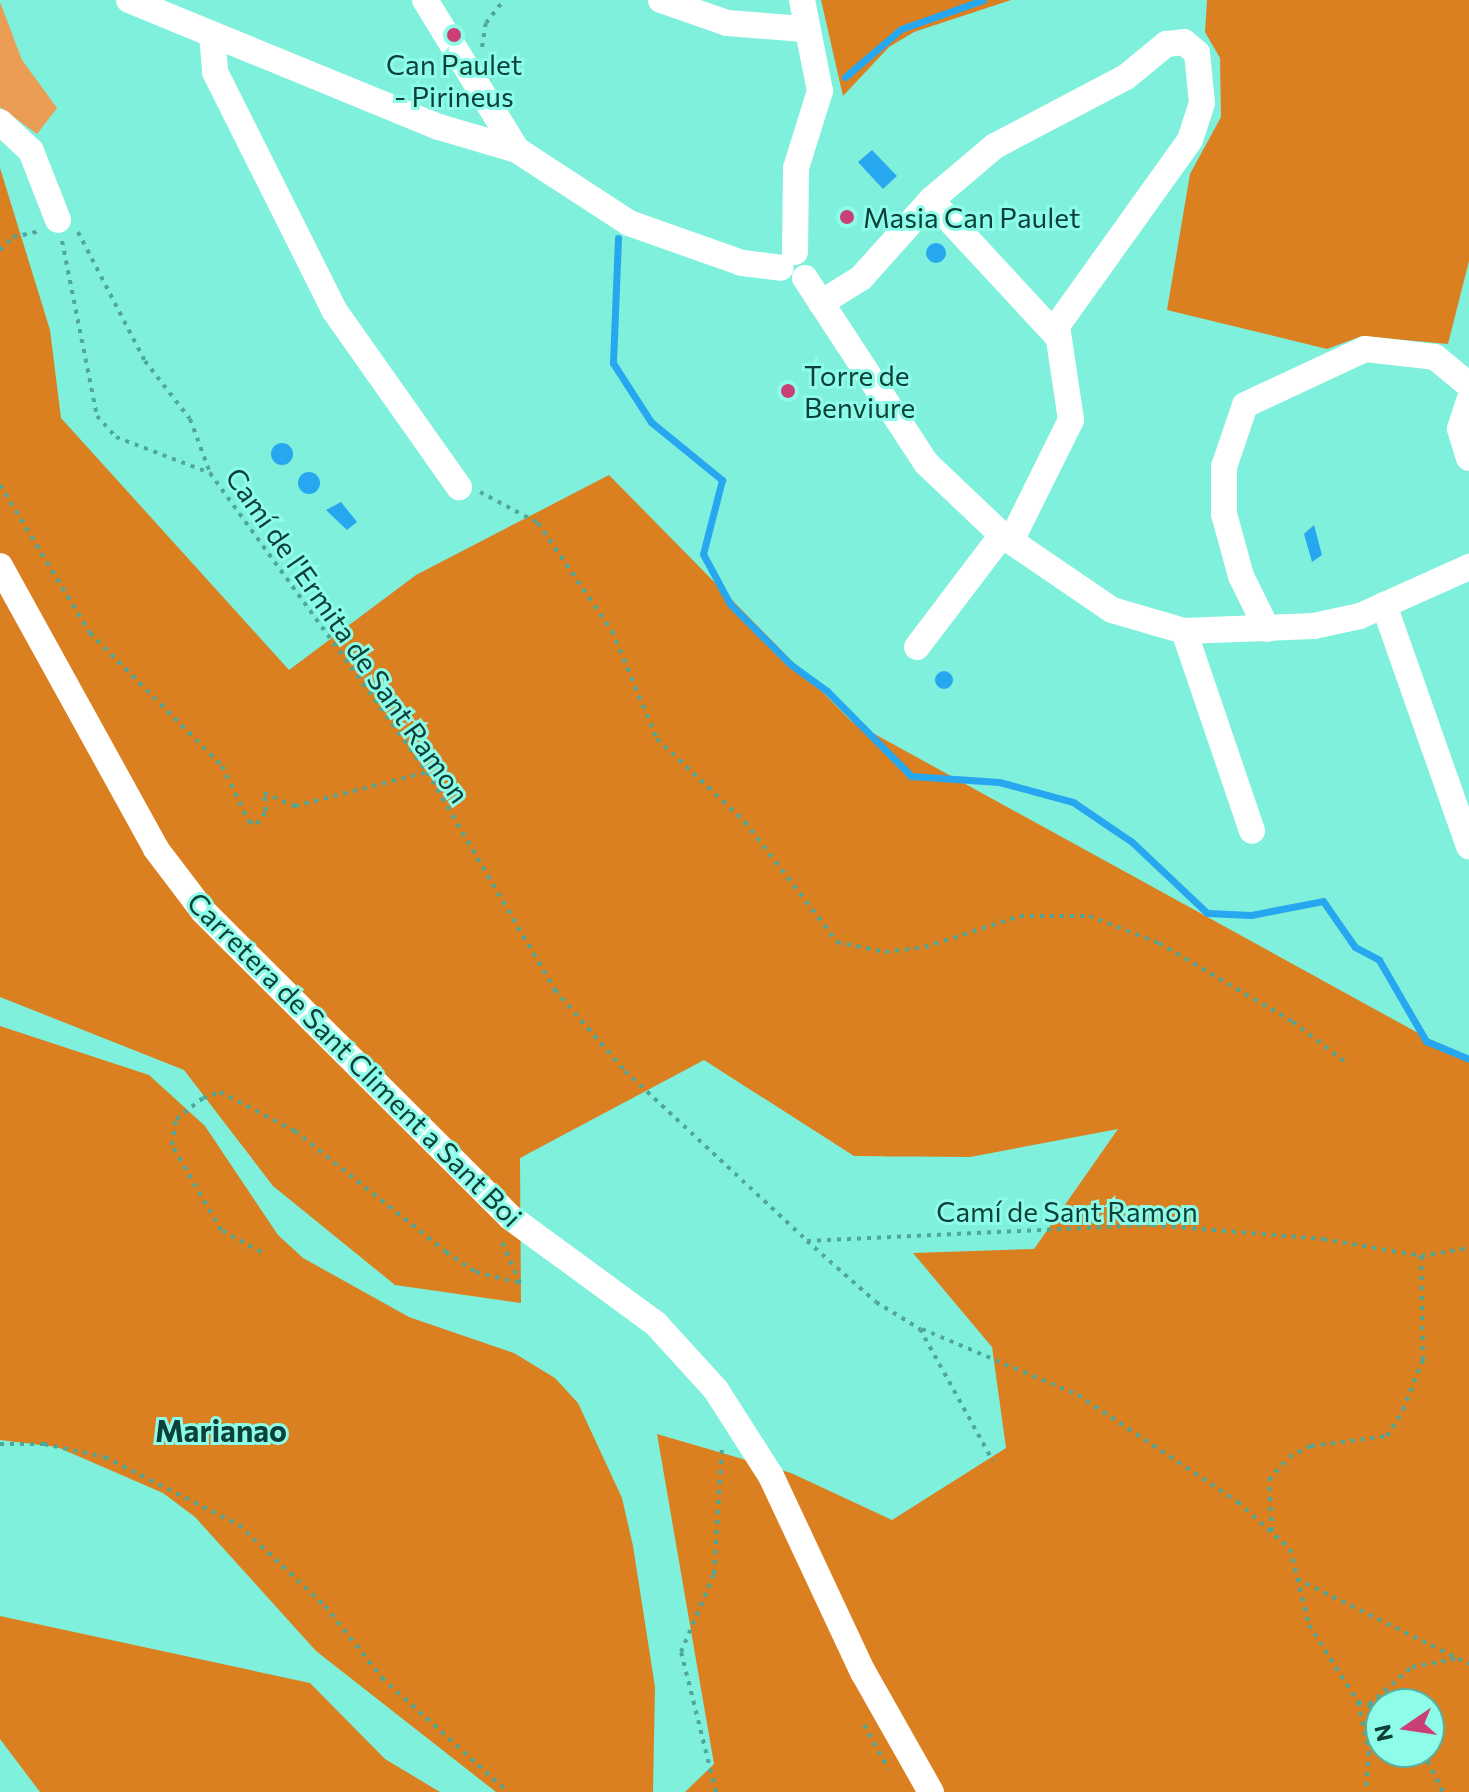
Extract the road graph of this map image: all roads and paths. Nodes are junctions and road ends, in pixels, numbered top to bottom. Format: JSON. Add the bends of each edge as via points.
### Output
{"nodes":[{"id":1,"x":129,"y":0,"type":"edge"},
{"id":2,"x":425,"y":0,"type":"edge"},
{"id":3,"x":504,"y":0,"type":"edge"},
{"id":4,"x":661,"y":0,"type":"edge"},
{"id":5,"x":802,"y":0,"type":"edge"},
{"id":6,"x":724,"y":12,"type":"edge"},
{"id":7,"x":804,"y":29,"type":"junction"},
{"id":8,"x":212,"y":35,"type":"junction"},
{"id":9,"x":482,"y":59,"type":"dead end"},
{"id":10,"x":478,"y":92,"type":"junction"},
{"id":11,"x":0,"y":122,"type":"edge"},
{"id":12,"x":439,"y":127,"type":"junction"},
{"id":13,"x":517,"y":150,"type":"junction"},
{"id":14,"x":931,"y":200,"type":"junction"},
{"id":15,"x":55,"y":224,"type":"junction"},
{"id":16,"x":0,"y":250,"type":"edge"},
{"id":17,"x":788,"y":260,"type":"junction"},
{"id":18,"x":821,"y":303,"type":"junction"},
{"id":19,"x":1056,"y":335,"type":"junction"},
{"id":20,"x":1469,"y":385,"type":"edge"},
{"id":21,"x":1469,"y":401,"type":"edge"},
{"id":22,"x":1469,"y":458,"type":"edge"},
{"id":23,"x":210,"y":473,"type":"junction"},
{"id":24,"x":0,"y":485,"type":"edge"},
{"id":25,"x":459,"y":487,"type":"joint"},
{"id":26,"x":1006,"y":538,"type":"junction"},
{"id":27,"x":0,"y":566,"type":"edge"},
{"id":28,"x":1469,"y":567,"type":"edge"},
{"id":29,"x":1384,"y":605,"type":"junction"},
{"id":30,"x":1267,"y":629,"type":"junction"},
{"id":31,"x":1184,"y":631,"type":"junction"},
{"id":32,"x":917,"y":647,"type":"dead end"},
{"id":33,"x":427,"y":772,"type":"junction"},
{"id":34,"x":1252,"y":831,"type":"dead end"},
{"id":35,"x":1469,"y":846,"type":"edge"},
{"id":36,"x":1348,"y":1064,"type":"dead end"},
{"id":37,"x":492,"y":1226,"type":"dead end"},
{"id":38,"x":807,"y":1241,"type":"junction"},
{"id":39,"x":1469,"y":1248,"type":"edge"},
{"id":40,"x":261,"y":1252,"type":"dead end"},
{"id":41,"x":1421,"y":1256,"type":"junction"},
{"id":42,"x":920,"y":1329,"type":"junction"},
{"id":43,"x":721,"y":1434,"type":"dead end"},
{"id":44,"x":0,"y":1444,"type":"edge"},
{"id":45,"x":993,"y":1461,"type":"dead end"},
{"id":46,"x":1273,"y":1533,"type":"junction"},
{"id":47,"x":1297,"y":1579,"type":"junction"},
{"id":48,"x":1459,"y":1658,"type":"junction"},
{"id":49,"x":1469,"y":1664,"type":"edge"},
{"id":50,"x":1388,"y":1688,"type":"edge"},
{"id":51,"x":1358,"y":1702,"type":"junction"},
{"id":52,"x":1365,"y":1703,"type":"edge"},
{"id":53,"x":1431,"y":1768,"type":"edge"},
{"id":54,"x":508,"y":1792,"type":"edge"},
{"id":55,"x":716,"y":1792,"type":"edge"},
{"id":56,"x":931,"y":1792,"type":"edge"},
{"id":57,"x":1366,"y":1792,"type":"edge"},
{"id":58,"x":1443,"y":1792,"type":"edge"}],
"edges":[{"from":1,"to":8,"type":"street"},
{"from":2,"to":10,"type":"street"},
{"from":3,"to":9,"type":"path","via":[[486,23]]},
{"from":4,"to":6,"type":"street"},
{"from":5,"to":7,"type":"street"},
{"from":6,"to":7,"type":"street"},
{"from":7,"to":17,"type":"street","via":[[820,91],[796,168]]},
{"from":8,"to":12,"type":"street"},
{"from":8,"to":25,"type":"street","via":[[215,72],[334,310]]},
{"from":10,"to":12,"type":"street","via":[[466,118]]},
{"from":10,"to":13,"type":"street"},
{"from":11,"to":15,"type":"street","via":[[48,174]]},
{"from":12,"to":13,"type":"street"},
{"from":13,"to":17,"type":"street","via":[[629,223],[742,263]]},
{"from":14,"to":18,"type":"street","via":[[861,278]]},
{"from":14,"to":19,"type":"street"},
{"from":14,"to":19,"type":"street","via":[[995,146],[1126,77],[1166,44],[1191,46],[1203,73],[1190,140],[1060,319]]},
{"from":15,"to":16,"type":"path","via":[[13,237]]},
{"from":15,"to":23,"type":"path","via":[[74,224],[145,361],[190,419]]},
{"from":15,"to":23,"type":"path","name":"Camí de l'Ermita de Sant Ramon","via":[[97,416],[116,437]]},
{"from":17,"to":18,"type":"street","via":[[788,280],[805,278]]},
{"from":18,"to":26,"type":"street","via":[[926,463]]},
{"from":19,"to":26,"type":"street","via":[[1071,420]]},
{"from":20,"to":30,"type":"street","via":[[1435,357],[1365,349],[1245,405],[1224,467],[1224,514],[1241,576]]},
{"from":21,"to":22,"type":"street","via":[[1460,429]]},
{"from":23,"to":33,"type":"path","name":"Camí de l'Ermita de Sant Ramon"},
{"from":24,"to":33,"type":"path","via":[[90,633],[222,766],[249,822],[257,824],[266,811],[264,793],[295,806]]},
{"from":25,"to":36,"type":"path","via":[[525,510],[538,523],[612,631],[657,739],[745,822],[837,942],[885,952],[925,947],[1020,916],[1089,916],[1159,943],[1293,1022]]},
{"from":26,"to":31,"type":"street","via":[[1112,610]]},
{"from":26,"to":32,"type":"street"},
{"from":27,"to":56,"type":"street","name":"Carretera de Sant Climent a Sant Boi","via":[[156,849],[203,911],[510,1217],[656,1324],[716,1390],[771,1476],[863,1672]]},
{"from":28,"to":29,"type":"street"},
{"from":29,"to":30,"type":"street","via":[[1335,623]]},
{"from":29,"to":35,"type":"street"},
{"from":30,"to":31,"type":"street"},
{"from":31,"to":34,"type":"street"},
{"from":33,"to":38,"type":"path","name":"Camí de l'Ermita de Sant Ramon","via":[[555,990],[625,1071]]},
{"from":37,"to":40,"type":"path","via":[[520,1283],[476,1272],[295,1131],[220,1092],[176,1119],[172,1145],[221,1230]]},
{"from":38,"to":41,"type":"path","name":"Camí de Sant Ramon","via":[[1152,1225],[1323,1239]]},
{"from":38,"to":42,"type":"path","name":"Camí de l'Ermita de Sant Ramon","via":[[876,1302]]},
{"from":39,"to":41,"type":"path","name":"Camí de Sant Ramon"},
{"from":41,"to":46,"type":"path","via":[[1423,1360],[1403,1410],[1387,1436],[1311,1446],[1289,1457],[1269,1480]]},
{"from":42,"to":45,"type":"path","name":"Camí de l'Ermita de Sant Ramon"},
{"from":42,"to":46,"type":"path","via":[[1078,1395],[1215,1485]]},
{"from":43,"to":55,"type":"path","via":[[724,1504],[714,1574],[681,1652]]},
{"from":44,"to":54,"type":"path","via":[[44,1444],[105,1457],[239,1525],[325,1606],[382,1678]]},
{"from":46,"to":47,"type":"path","via":[[1290,1549]]},
{"from":47,"to":48,"type":"path"},
{"from":47,"to":51,"type":"path","via":[[1309,1625]]},
{"from":48,"to":49,"type":"path"},
{"from":48,"to":50,"type":"path","via":[[1412,1667]]},
{"from":51,"to":52,"type":"path"},
{"from":51,"to":57,"type":"path","via":[[1369,1752]]},
{"from":53,"to":58,"type":"path"}]}
